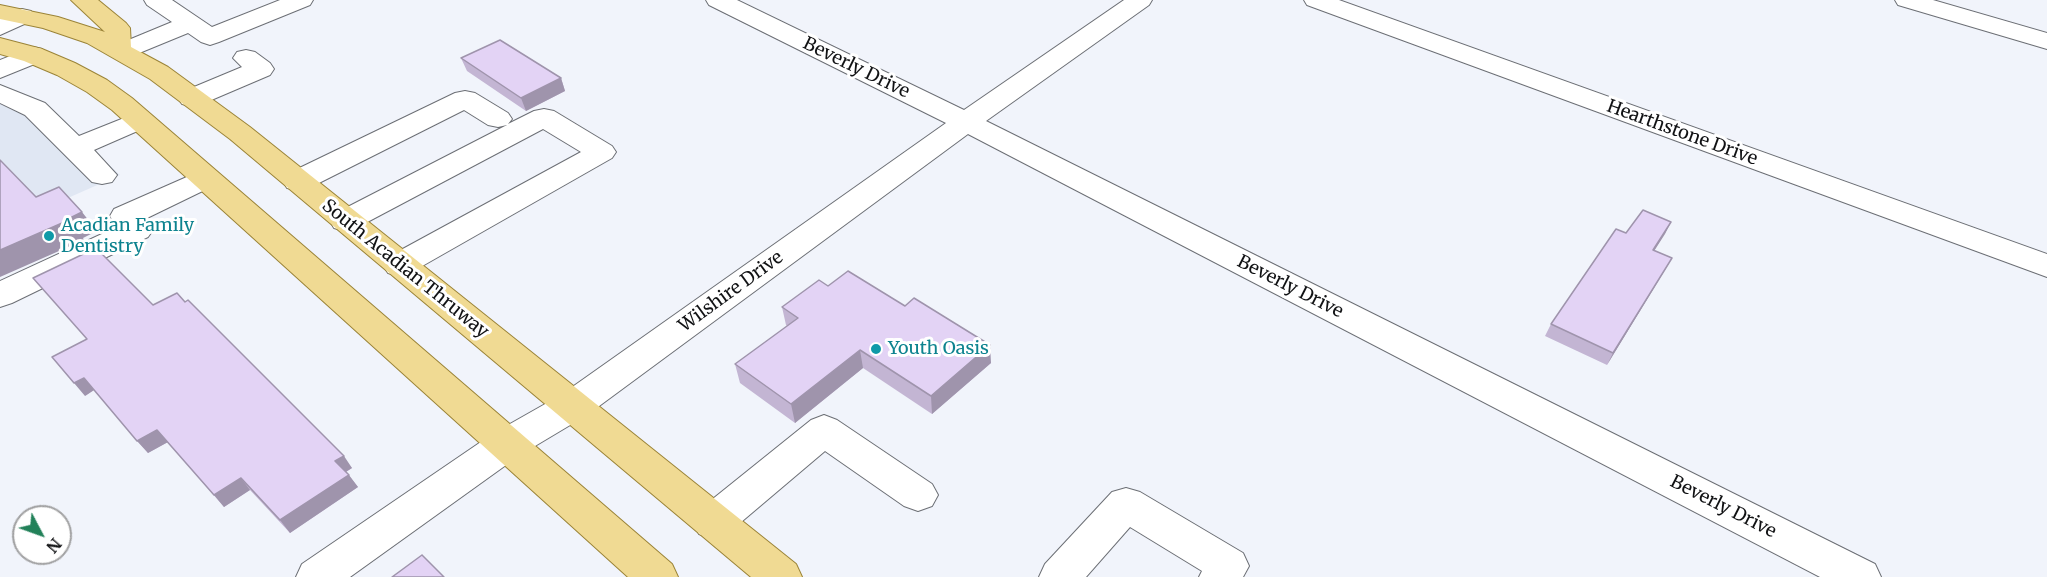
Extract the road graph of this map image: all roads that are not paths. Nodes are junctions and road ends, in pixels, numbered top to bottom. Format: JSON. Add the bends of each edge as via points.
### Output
{"nodes":[{"id":1,"x":83,"y":0,"type":"edge"},
{"id":2,"x":156,"y":0,"type":"edge"},
{"id":3,"x":301,"y":0,"type":"edge"},
{"id":4,"x":718,"y":0,"type":"edge"},
{"id":5,"x":1140,"y":0,"type":"edge"},
{"id":6,"x":1316,"y":0,"type":"edge"},
{"id":7,"x":1907,"y":0,"type":"edge"},
{"id":8,"x":7,"y":18,"type":"edge"},
{"id":9,"x":191,"y":23,"type":"junction"},
{"id":10,"x":2047,"y":40,"type":"edge"},
{"id":11,"x":0,"y":46,"type":"edge"},
{"id":12,"x":120,"y":50,"type":"junction"},
{"id":13,"x":33,"y":55,"type":"junction"},
{"id":14,"x":246,"y":58,"type":"dead end"},
{"id":15,"x":0,"y":70,"type":"edge"},
{"id":16,"x":0,"y":93,"type":"edge"},
{"id":17,"x":192,"y":98,"type":"junction"},
{"id":18,"x":498,"y":119,"type":"dead end"},
{"id":19,"x":139,"y":120,"type":"junction"},
{"id":20,"x":966,"y":122,"type":"junction"},
{"id":21,"x":75,"y":148,"type":"junction"},
{"id":22,"x":102,"y":175,"type":"dead end"},
{"id":23,"x":205,"y":178,"type":"junction"},
{"id":24,"x":298,"y":181,"type":"junction"},
{"id":25,"x":345,"y":221,"type":"junction"},
{"id":26,"x":399,"y":265,"type":"junction"},
{"id":27,"x":2047,"y":266,"type":"edge"},
{"id":28,"x":0,"y":295,"type":"edge"},
{"id":29,"x":574,"y":405,"type":"junction"},
{"id":30,"x":507,"y":444,"type":"junction"},
{"id":31,"x":918,"y":495,"type":"dead end"},
{"id":32,"x":713,"y":522,"type":"junction"},
{"id":33,"x":317,"y":577,"type":"edge"},
{"id":34,"x":657,"y":577,"type":"edge"},
{"id":35,"x":781,"y":577,"type":"edge"},
{"id":36,"x":1060,"y":577,"type":"edge"},
{"id":37,"x":1220,"y":577,"type":"edge"},
{"id":38,"x":1860,"y":577,"type":"edge"}],
"edges":[{"from":1,"to":12,"type":"main road","via":[[117,28]]},
{"from":2,"to":9,"type":"street"},
{"from":3,"to":9,"type":"street","via":[[210,37]]},
{"from":4,"to":20,"type":"street","name":"Beverly Drive"},
{"from":5,"to":20,"type":"street","name":"Wilshire Drive"},
{"from":6,"to":27,"type":"street","name":"Hearthstone Drive"},
{"from":7,"to":10,"type":"street"},
{"from":8,"to":12,"type":"main road","name":"South Acadian Thruway","via":[[71,28]]},
{"from":9,"to":12,"type":"street"},
{"from":11,"to":13,"type":"main road"},
{"from":12,"to":17,"type":"main road","name":"South Acadian Thruway"},
{"from":13,"to":15,"type":"street"},
{"from":13,"to":19,"type":"main road","via":[[83,78]]},
{"from":14,"to":17,"type":"street","via":[[261,69]]},
{"from":16,"to":21,"type":"street","via":[[35,109]]},
{"from":17,"to":24,"type":"main road","name":"South Acadian Thruway"},
{"from":18,"to":24,"type":"street","via":[[465,99]]},
{"from":19,"to":21,"type":"street"},
{"from":19,"to":23,"type":"main road"},
{"from":20,"to":29,"type":"street","name":"Wilshire Drive"},
{"from":20,"to":38,"type":"street","name":"Beverly Drive"},
{"from":21,"to":22,"type":"street"},
{"from":23,"to":28,"type":"street","via":[[124,216],[137,230]]},
{"from":23,"to":30,"type":"main road"},
{"from":24,"to":25,"type":"main road","name":"South Acadian Thruway"},
{"from":25,"to":26,"type":"main road","name":"South Acadian Thruway"},
{"from":25,"to":26,"type":"street","via":[[544,117],[602,152]]},
{"from":26,"to":29,"type":"main road","name":"South Acadian Thruway"},
{"from":29,"to":30,"type":"street","name":"Wilshire Drive"},
{"from":29,"to":32,"type":"main road","name":"South Acadian Thruway"},
{"from":30,"to":33,"type":"street","name":"Wilshire Drive"},
{"from":30,"to":34,"type":"main road"},
{"from":31,"to":32,"type":"street","via":[[824,430]]},
{"from":32,"to":35,"type":"main road","name":"South Acadian Thruway"},
{"from":36,"to":37,"type":"street","via":[[1126,504],[1228,566]]}]}
